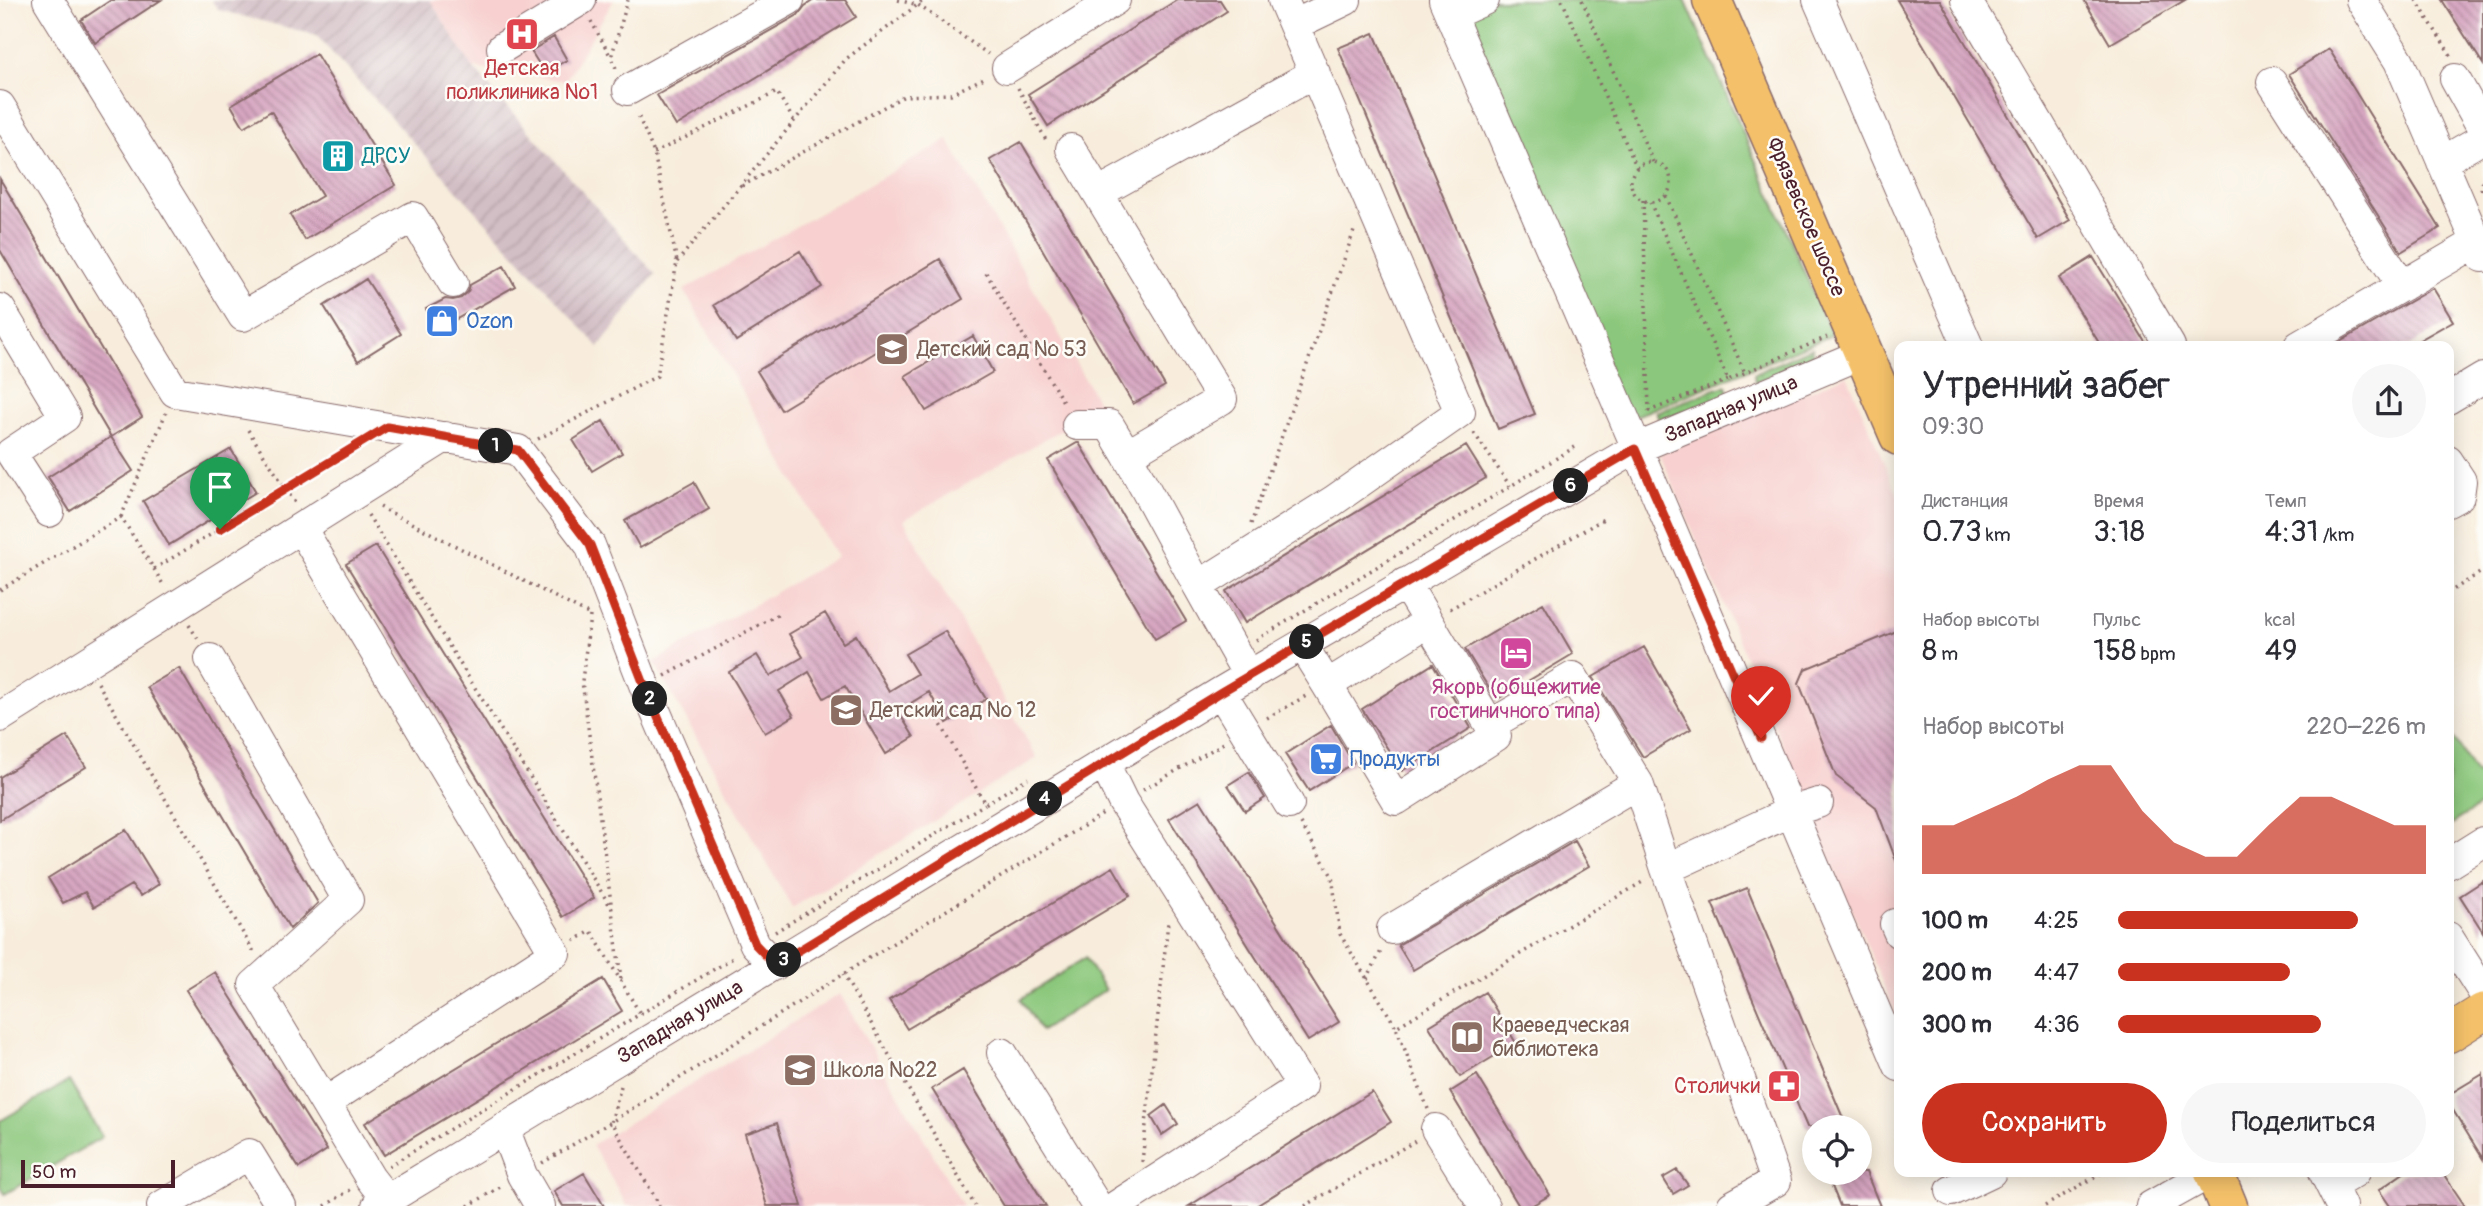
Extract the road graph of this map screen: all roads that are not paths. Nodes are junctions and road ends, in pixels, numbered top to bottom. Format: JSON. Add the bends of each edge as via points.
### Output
{"nodes":[{"id":1,"x":48,"y":0,"type":"edge"},
{"id":2,"x":581,"y":0,"type":"edge"},
{"id":3,"x":789,"y":0,"type":"edge"},
{"id":4,"x":1115,"y":0,"type":"edge"},
{"id":5,"x":1346,"y":0,"type":"edge"},
{"id":6,"x":1484,"y":0,"type":"edge"},
{"id":7,"x":1712,"y":0,"type":"edge"},
{"id":8,"x":1818,"y":0,"type":"edge"},
{"id":9,"x":1966,"y":0,"type":"edge"},
{"id":10,"x":2361,"y":0,"type":"edge"},
{"id":11,"x":1448,"y":8,"type":"edge"},
{"id":12,"x":1289,"y":13,"type":"edge"},
{"id":13,"x":502,"y":48,"type":"dead end"},
{"id":14,"x":1007,"y":68,"type":"road end"},
{"id":15,"x":1315,"y":74,"type":"junction"},
{"id":16,"x":2455,"y":79,"type":"road end"},
{"id":17,"x":2272,"y":82,"type":"dead end"},
{"id":18,"x":628,"y":90,"type":"road end"},
{"id":19,"x":0,"y":106,"type":"edge"},
{"id":20,"x":2483,"y":129,"type":"edge"},
{"id":21,"x":2483,"y":138,"type":"edge"},
{"id":22,"x":1071,"y":149,"type":"road end"},
{"id":23,"x":2442,"y":162,"type":"junction"},
{"id":24,"x":1098,"y":193,"type":"junction"},
{"id":25,"x":2480,"y":250,"type":"edge"},
{"id":26,"x":453,"y":283,"type":"dead end"},
{"id":27,"x":2402,"y":286,"type":"junction"},
{"id":28,"x":0,"y":309,"type":"edge"},
{"id":29,"x":1966,"y":341,"type":"edge"},
{"id":30,"x":2166,"y":341,"type":"edge"},
{"id":31,"x":2308,"y":341,"type":"edge"},
{"id":32,"x":1864,"y":353,"type":"junction"},
{"id":33,"x":2483,"y":378,"type":"edge"},
{"id":34,"x":2454,"y":396,"type":"edge"},
{"id":35,"x":1894,"y":424,"type":"edge"},
{"id":36,"x":1077,"y":425,"type":"road end"},
{"id":37,"x":445,"y":437,"type":"junction"},
{"id":38,"x":1635,"y":449,"type":"junction"},
{"id":39,"x":1127,"y":455,"type":"junction"},
{"id":40,"x":2454,"y":470,"type":"edge"},
{"id":41,"x":2454,"y":499,"type":"edge"},
{"id":42,"x":49,"y":512,"type":"dead end"},
{"id":43,"x":304,"y":526,"type":"junction"},
{"id":44,"x":1405,"y":583,"type":"junction"},
{"id":45,"x":1198,"y":586,"type":"junction"},
{"id":46,"x":1429,"y":622,"type":"junction"},
{"id":47,"x":1302,"y":645,"type":"junction"},
{"id":48,"x":210,"y":659,"type":"dead end"},
{"id":49,"x":1249,"y":677,"type":"junction"},
{"id":50,"x":1327,"y":685,"type":"junction"},
{"id":51,"x":1221,"y":692,"type":"junction"},
{"id":52,"x":0,"y":717,"type":"edge"},
{"id":53,"x":1490,"y":724,"type":"junction"},
{"id":54,"x":1104,"y":763,"type":"junction"},
{"id":55,"x":1638,"y":783,"type":"junction"},
{"id":56,"x":1289,"y":804,"type":"road end"},
{"id":57,"x":1805,"y":807,"type":"junction"},
{"id":58,"x":2483,"y":842,"type":"edge"},
{"id":59,"x":2454,"y":860,"type":"edge"},
{"id":60,"x":1666,"y":869,"type":"junction"},
{"id":61,"x":1392,"y":929,"type":"road end"},
{"id":62,"x":2454,"y":946,"type":"edge"},
{"id":63,"x":765,"y":955,"type":"junction"},
{"id":64,"x":2483,"y":992,"type":"edge"},
{"id":65,"x":2483,"y":1013,"type":"edge"},
{"id":66,"x":2454,"y":1030,"type":"edge"},
{"id":67,"x":1894,"y":1052,"type":"edge"},
{"id":68,"x":1002,"y":1053,"type":"dead end"},
{"id":69,"x":325,"y":1103,"type":"junction"},
{"id":70,"x":504,"y":1128,"type":"junction"},
{"id":71,"x":1436,"y":1129,"type":"road end"},
{"id":72,"x":1980,"y":1177,"type":"edge"},
{"id":73,"x":2204,"y":1177,"type":"edge"},
{"id":74,"x":2212,"y":1177,"type":"edge"},
{"id":75,"x":2215,"y":1177,"type":"edge"},
{"id":76,"x":1951,"y":1190,"type":"edge"},
{"id":77,"x":378,"y":1195,"type":"edge"},
{"id":78,"x":1127,"y":1199,"type":"edge"},
{"id":79,"x":1746,"y":1202,"type":"edge"},
{"id":80,"x":162,"y":1206,"type":"edge"},
{"id":81,"x":281,"y":1206,"type":"edge"},
{"id":82,"x":540,"y":1206,"type":"edge"},
{"id":83,"x":1097,"y":1206,"type":"edge"},
{"id":84,"x":1484,"y":1206,"type":"edge"},
{"id":85,"x":2151,"y":1206,"type":"edge"},
{"id":86,"x":2208,"y":1206,"type":"edge"},
{"id":87,"x":2228,"y":1206,"type":"edge"}],
"edges":[{"from":1,"to":26,"type":"street","via":[[243,316],[413,217]]},
{"from":2,"to":13,"type":"street"},
{"from":3,"to":18,"type":"street"},
{"from":4,"to":14,"type":"street"},
{"from":5,"to":12,"type":"street"},
{"from":6,"to":11,"type":"street"},
{"from":7,"to":32,"type":"highway","name":"Фрязевское шоссе"},
{"from":8,"to":29,"type":"street"},
{"from":9,"to":30,"type":"street"},
{"from":10,"to":23,"type":"street","via":[[2399,61]]},
{"from":11,"to":38,"type":"street"},
{"from":12,"to":15,"type":"street"},
{"from":15,"to":24,"type":"street"},
{"from":15,"to":45,"type":"street","via":[[1460,412]]},
{"from":16,"to":20,"type":"street"},
{"from":17,"to":27,"type":"street"},
{"from":19,"to":37,"type":"street","via":[[175,392]]},
{"from":21,"to":23,"type":"street"},
{"from":22,"to":24,"type":"street"},
{"from":23,"to":25,"type":"street"},
{"from":24,"to":39,"type":"street","via":[[1222,399]]},
{"from":25,"to":27,"type":"street"},
{"from":27,"to":31,"type":"street"},
{"from":28,"to":42,"type":"street","via":[[65,417],[11,453]]},
{"from":32,"to":35,"type":"highway","name":"Фрязевское шоссе"},
{"from":32,"to":38,"type":"street","name":"Западная улица"},
{"from":33,"to":34,"type":"street"},
{"from":36,"to":39,"type":"street","via":[[1109,425]]},
{"from":37,"to":43,"type":"street"},
{"from":37,"to":63,"type":"street","via":[[518,450],[590,545],[645,687]]},
{"from":38,"to":44,"type":"street","name":"Западная улица"},
{"from":38,"to":57,"type":"street"},
{"from":39,"to":45,"type":"street"},
{"from":40,"to":41,"type":"street","via":[[2461,481],[2459,496]]},
{"from":43,"to":52,"type":"street"},
{"from":43,"to":69,"type":"street","via":[[555,953]]},
{"from":44,"to":46,"type":"street"},
{"from":44,"to":47,"type":"street","name":"Западная улица"},
{"from":45,"to":49,"type":"street"},
{"from":46,"to":50,"type":"street"},
{"from":46,"to":53,"type":"street"},
{"from":47,"to":49,"type":"street","name":"Западная улица"},
{"from":47,"to":50,"type":"street"},
{"from":48,"to":69,"type":"street","via":[[348,900],[254,985]]},
{"from":49,"to":51,"type":"street","name":"Западная улица"},
{"from":50,"to":53,"type":"street","via":[[1395,800],[1496,737]]},
{"from":51,"to":54,"type":"street","name":"Западная улица"},
{"from":51,"to":56,"type":"street"},
{"from":53,"to":55,"type":"street","via":[[1573,677]]},
{"from":54,"to":63,"type":"street","name":"Западная улица"},
{"from":54,"to":78,"type":"street","via":[[1122,802],[1302,1086]]},
{"from":55,"to":60,"type":"street"},
{"from":55,"to":61,"type":"street"},
{"from":57,"to":60,"type":"street"},
{"from":57,"to":67,"type":"street"},
{"from":58,"to":59,"type":"street"},
{"from":60,"to":79,"type":"street","via":[[1776,1181]]},
{"from":62,"to":64,"type":"street"},
{"from":63,"to":70,"type":"street","name":"Западная улица"},
{"from":65,"to":66,"type":"main road"},
{"from":68,"to":83,"type":"street"},
{"from":69,"to":77,"type":"street"},
{"from":70,"to":77,"type":"street","name":"Западная улица"},
{"from":70,"to":82,"type":"street"},
{"from":71,"to":84,"type":"street"},
{"from":72,"to":76,"type":"street"},
{"from":73,"to":85,"type":"street"},
{"from":74,"to":86,"type":"highway"},
{"from":75,"to":87,"type":"highway"},
{"from":80,"to":81,"type":"street","via":[[249,1154]]}]}
